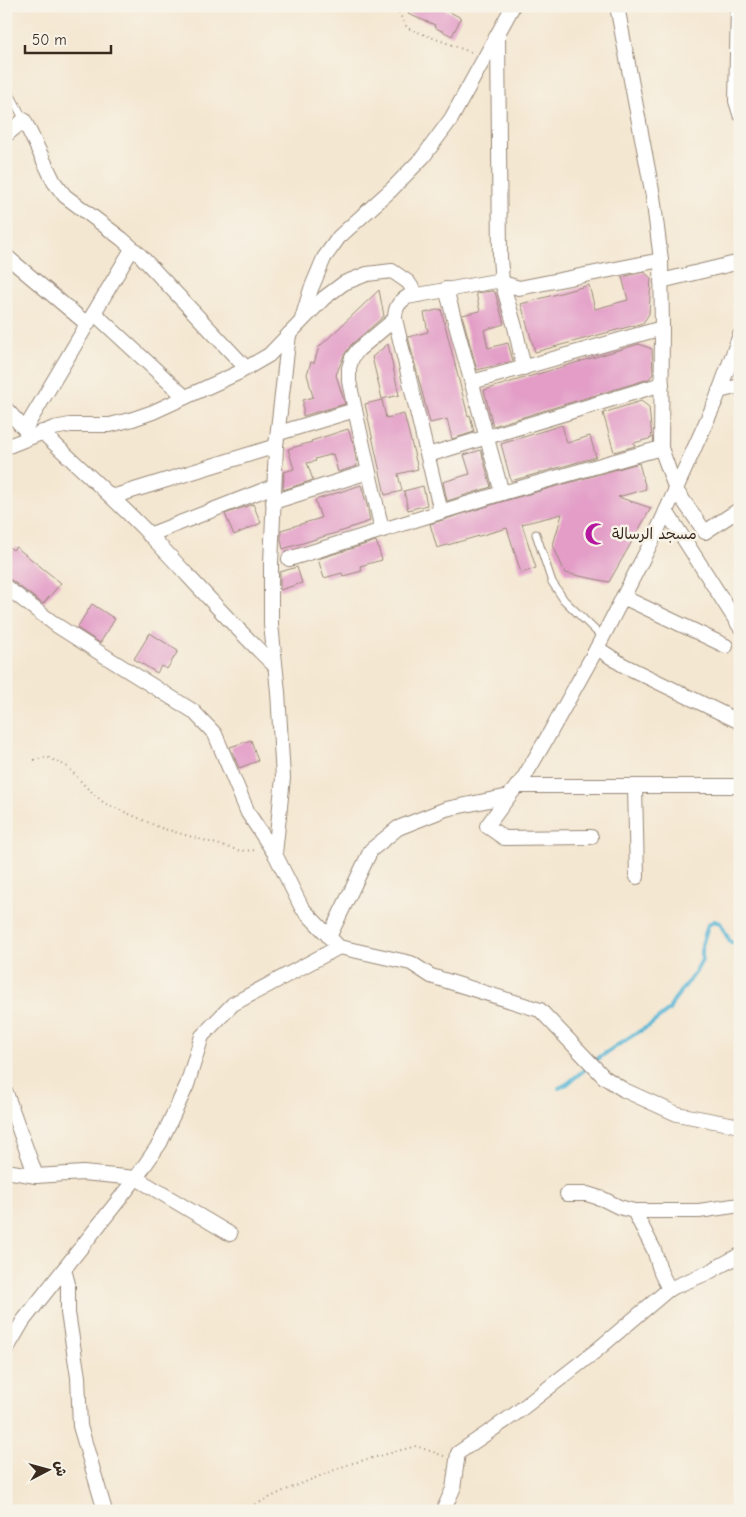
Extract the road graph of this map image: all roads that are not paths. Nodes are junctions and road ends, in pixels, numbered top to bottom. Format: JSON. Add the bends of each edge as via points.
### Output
{"nodes":[{"id":1,"x":514,"y":6,"type":"edge"},
{"id":2,"x":617,"y":6,"type":"edge"},
{"id":3,"x":738,"y":6,"type":"edge"},
{"id":4,"x":498,"y":34,"type":"junction"},
{"id":5,"x":6,"y":86,"type":"edge"},
{"id":6,"x":740,"y":114,"type":"edge"},
{"id":7,"x":24,"y":120,"type":"junction"},
{"id":8,"x":6,"y":135,"type":"edge"},
{"id":9,"x":132,"y":249,"type":"junction"},
{"id":10,"x":6,"y":256,"type":"edge"},
{"id":11,"x":661,"y":260,"type":"junction"},
{"id":12,"x":740,"y":262,"type":"edge"},
{"id":13,"x":661,"y":281,"type":"junction"},
{"id":14,"x":502,"y":282,"type":"junction"},
{"id":15,"x":446,"y":289,"type":"junction"},
{"id":16,"x":417,"y":294,"type":"junction"},
{"id":17,"x":90,"y":319,"type":"junction"},
{"id":18,"x":395,"y":319,"type":"junction"},
{"id":19,"x":301,"y":322,"type":"junction"},
{"id":20,"x":662,"y":328,"type":"junction"},
{"id":21,"x":289,"y":334,"type":"junction"},
{"id":22,"x":740,"y":335,"type":"edge"},
{"id":23,"x":246,"y":368,"type":"junction"},
{"id":24,"x":524,"y":368,"type":"junction"},
{"id":25,"x":472,"y":382,"type":"junction"},
{"id":26,"x":662,"y":384,"type":"junction"},
{"id":27,"x":740,"y":386,"type":"edge"},
{"id":28,"x":719,"y":391,"type":"junction"},
{"id":29,"x":185,"y":397,"type":"junction"},
{"id":30,"x":6,"y":409,"type":"edge"},
{"id":31,"x":355,"y":410,"type":"junction"},
{"id":32,"x":33,"y":432,"type":"junction"},
{"id":33,"x":487,"y":438,"type":"junction"},
{"id":34,"x":277,"y":440,"type":"junction"},
{"id":35,"x":6,"y":447,"type":"edge"},
{"id":36,"x":661,"y":448,"type":"junction"},
{"id":37,"x":428,"y":455,"type":"junction"},
{"id":38,"x":368,"y":472,"type":"junction"},
{"id":39,"x":274,"y":486,"type":"junction"},
{"id":40,"x":676,"y":490,"type":"junction"},
{"id":41,"x":502,"y":493,"type":"junction"},
{"id":42,"x":112,"y":497,"type":"junction"},
{"id":43,"x":273,"y":502,"type":"junction"},
{"id":44,"x":740,"y":509,"type":"edge"},
{"id":45,"x":666,"y":511,"type":"junction"},
{"id":46,"x":441,"y":512,"type":"junction"},
{"id":47,"x":382,"y":530,"type":"junction"},
{"id":48,"x":536,"y":534,"type":"dead end"},
{"id":49,"x":149,"y":535,"type":"junction"},
{"id":50,"x":289,"y":559,"type":"dead end"},
{"id":51,"x":6,"y":587,"type":"edge"},
{"id":52,"x":623,"y":597,"type":"junction"},
{"id":53,"x":740,"y":627,"type":"edge"},
{"id":54,"x":600,"y":642,"type":"junction"},
{"id":55,"x":726,"y":646,"type":"dead end"},
{"id":56,"x":275,"y":666,"type":"junction"},
{"id":57,"x":740,"y":722,"type":"edge"},
{"id":58,"x":635,"y":786,"type":"junction"},
{"id":59,"x":740,"y":786,"type":"edge"},
{"id":60,"x":513,"y":791,"type":"junction"},
{"id":61,"x":591,"y":837,"type":"dead end"},
{"id":62,"x":273,"y":851,"type":"junction"},
{"id":63,"x":637,"y":876,"type":"dead end"},
{"id":64,"x":334,"y":942,"type":"junction"},
{"id":65,"x":6,"y":1094,"type":"edge"},
{"id":66,"x":740,"y":1126,"type":"edge"},
{"id":67,"x":6,"y":1170,"type":"edge"},
{"id":68,"x":36,"y":1176,"type":"junction"},
{"id":69,"x":136,"y":1178,"type":"junction"},
{"id":70,"x":567,"y":1194,"type":"dead end"},
{"id":71,"x":740,"y":1205,"type":"edge"},
{"id":72,"x":634,"y":1211,"type":"junction"},
{"id":73,"x":230,"y":1234,"type":"dead end"},
{"id":74,"x":740,"y":1254,"type":"edge"},
{"id":75,"x":64,"y":1269,"type":"junction"},
{"id":76,"x":669,"y":1289,"type":"junction"},
{"id":77,"x":6,"y":1350,"type":"edge"},
{"id":78,"x":106,"y":1511,"type":"edge"},
{"id":79,"x":443,"y":1511,"type":"edge"}],
"edges":[{"from":1,"to":4,"type":"street"},
{"from":2,"to":11,"type":"street"},
{"from":3,"to":6,"type":"street","via":[[736,101]]},
{"from":4,"to":14,"type":"street"},
{"from":4,"to":19,"type":"street","via":[[451,119],[423,157],[339,237],[324,258]]},
{"from":5,"to":7,"type":"lane"},
{"from":7,"to":8,"type":"street"},
{"from":7,"to":9,"type":"street","via":[[54,182],[65,196]]},
{"from":9,"to":17,"type":"street"},
{"from":9,"to":23,"type":"street"},
{"from":10,"to":17,"type":"street"},
{"from":11,"to":13,"type":"street"},
{"from":11,"to":14,"type":"street","via":[[519,288]]},
{"from":12,"to":13,"type":"street"},
{"from":13,"to":20,"type":"street"},
{"from":14,"to":15,"type":"street","via":[[496,280]]},
{"from":14,"to":24,"type":"street"},
{"from":15,"to":16,"type":"street"},
{"from":15,"to":25,"type":"street"},
{"from":16,"to":18,"type":"street","via":[[400,301]]},
{"from":16,"to":19,"type":"street","via":[[408,282],[392,271],[367,274],[344,283]]},
{"from":17,"to":29,"type":"street"},
{"from":17,"to":32,"type":"street"},
{"from":18,"to":31,"type":"street","via":[[352,358],[349,381]]},
{"from":18,"to":37,"type":"street"},
{"from":19,"to":21,"type":"street"},
{"from":20,"to":24,"type":"street"},
{"from":20,"to":26,"type":"street"},
{"from":21,"to":23,"type":"street","via":[[268,355]]},
{"from":21,"to":34,"type":"street"},
{"from":22,"to":28,"type":"street"},
{"from":23,"to":29,"type":"street"},
{"from":24,"to":25,"type":"street"},
{"from":25,"to":33,"type":"street"},
{"from":26,"to":33,"type":"street"},
{"from":26,"to":36,"type":"street"},
{"from":27,"to":28,"type":"street"},
{"from":28,"to":40,"type":"street"},
{"from":29,"to":32,"type":"street","via":[[118,423],[70,425]]},
{"from":30,"to":32,"type":"street"},
{"from":31,"to":34,"type":"street"},
{"from":31,"to":38,"type":"street"},
{"from":32,"to":35,"type":"street"},
{"from":32,"to":42,"type":"street"},
{"from":33,"to":37,"type":"street"},
{"from":33,"to":41,"type":"street"},
{"from":34,"to":39,"type":"street"},
{"from":34,"to":42,"type":"street"},
{"from":36,"to":40,"type":"street"},
{"from":36,"to":41,"type":"street"},
{"from":37,"to":46,"type":"street"},
{"from":38,"to":43,"type":"street"},
{"from":38,"to":47,"type":"street"},
{"from":39,"to":43,"type":"street"},
{"from":39,"to":49,"type":"street"},
{"from":40,"to":44,"type":"street","via":[[705,532]]},
{"from":40,"to":45,"type":"street"},
{"from":41,"to":46,"type":"street"},
{"from":42,"to":49,"type":"street"},
{"from":43,"to":56,"type":"street","via":[[271,624]]},
{"from":45,"to":52,"type":"street"},
{"from":45,"to":53,"type":"street"},
{"from":46,"to":47,"type":"street"},
{"from":47,"to":50,"type":"street"},
{"from":48,"to":54,"type":"lane","via":[[552,582]]},
{"from":49,"to":56,"type":"street"},
{"from":51,"to":62,"type":"street","via":[[56,625],[194,711],[215,734],[248,813]]},
{"from":52,"to":54,"type":"street"},
{"from":52,"to":55,"type":"street"},
{"from":54,"to":57,"type":"street","via":[[623,664]]},
{"from":54,"to":60,"type":"street","via":[[547,738]]},
{"from":56,"to":62,"type":"street","via":[[283,778]]},
{"from":58,"to":59,"type":"street"},
{"from":58,"to":60,"type":"street"},
{"from":58,"to":63,"type":"street"},
{"from":60,"to":61,"type":"street","via":[[488,826],[504,838]]},
{"from":60,"to":64,"type":"street","via":[[446,809],[398,828],[371,850]]},
{"from":62,"to":64,"type":"street","via":[[302,908]]},
{"from":64,"to":66,"type":"street","via":[[411,963],[431,976],[540,1010],[604,1077],[624,1090],[677,1114]]},
{"from":64,"to":69,"type":"street","via":[[233,1004],[202,1036],[186,1085],[160,1144]]},
{"from":65,"to":68,"type":"street"},
{"from":67,"to":68,"type":"street"},
{"from":68,"to":69,"type":"street","via":[[83,1173]]},
{"from":69,"to":73,"type":"street"},
{"from":69,"to":75,"type":"street"},
{"from":70,"to":72,"type":"street","via":[[587,1194]]},
{"from":71,"to":72,"type":"street","via":[[699,1211]]},
{"from":72,"to":76,"type":"street"},
{"from":74,"to":76,"type":"street","via":[[708,1273]]},
{"from":75,"to":77,"type":"street","via":[[23,1321]]},
{"from":75,"to":78,"type":"street","via":[[78,1377],[80,1426]]},
{"from":76,"to":79,"type":"street","via":[[515,1414],[458,1453],[453,1489]]}]}
